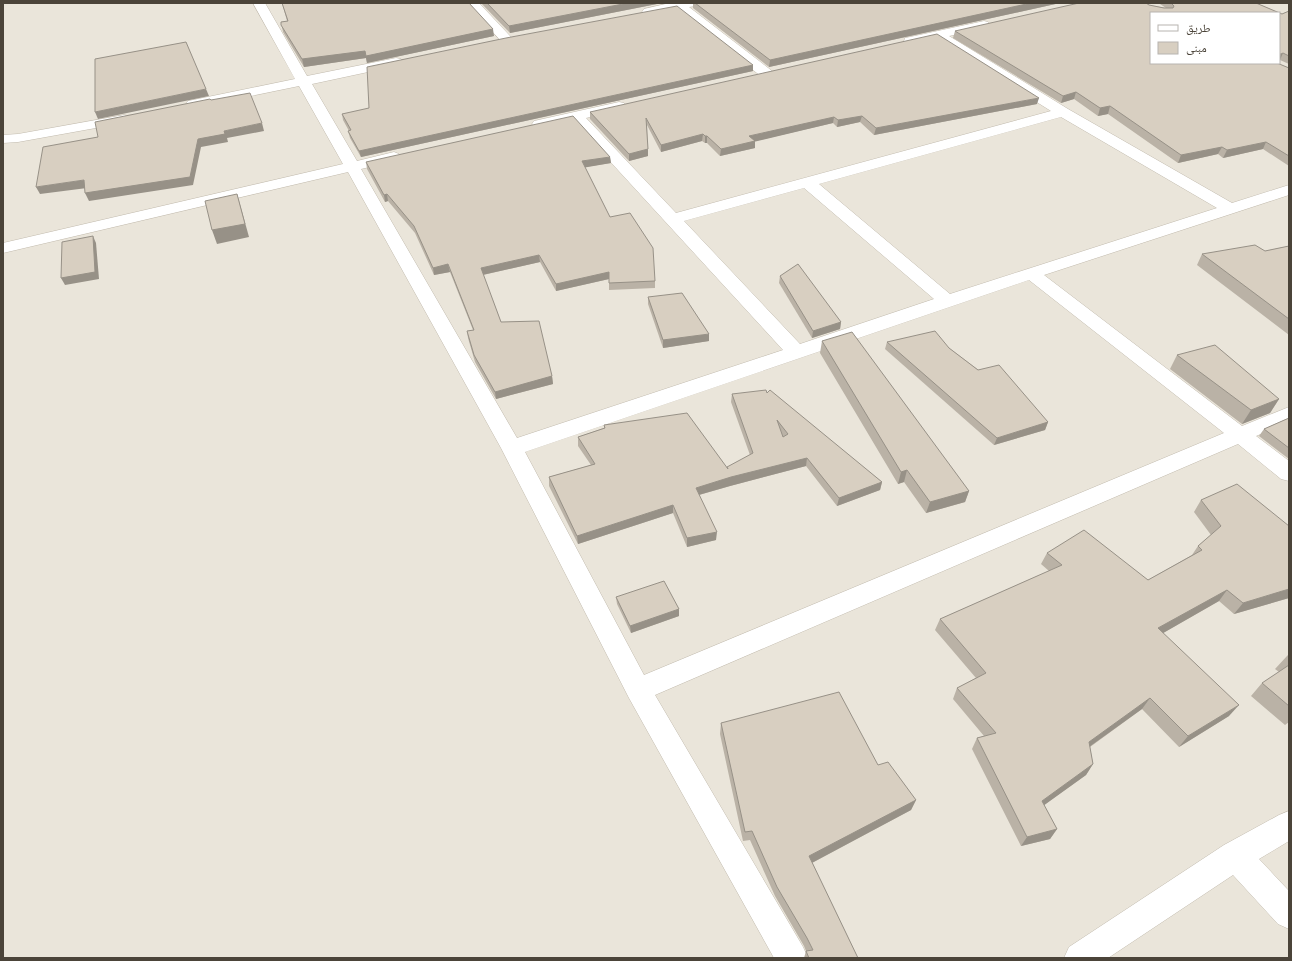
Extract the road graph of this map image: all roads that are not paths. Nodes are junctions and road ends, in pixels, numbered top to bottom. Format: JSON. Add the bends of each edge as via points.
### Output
{"nodes":[{"id":1,"x":259,"y":3,"type":"edge"},
{"id":2,"x":472,"y":3,"type":"edge"},
{"id":3,"x":682,"y":4,"type":"edge"},
{"id":4,"x":634,"y":14,"type":"edge"},
{"id":5,"x":999,"y":22,"type":"edge"},
{"id":6,"x":938,"y":35,"type":"junction"},
{"id":7,"x":522,"y":36,"type":"edge"},
{"id":8,"x":506,"y":39,"type":"junction"},
{"id":9,"x":491,"y":42,"type":"edge"},
{"id":10,"x":899,"y":44,"type":"edge"},
{"id":11,"x":408,"y":59,"type":"edge"},
{"id":12,"x":783,"y":71,"type":"edge"},
{"id":13,"x":767,"y":74,"type":"junction"},
{"id":14,"x":752,"y":77,"type":"edge"},
{"id":15,"x":303,"y":81,"type":"junction"},
{"id":16,"x":629,"y":104,"type":"edge"},
{"id":17,"x":179,"y":107,"type":"edge"},
{"id":18,"x":1063,"y":112,"type":"junction"},
{"id":19,"x":140,"y":116,"type":"edge"},
{"id":20,"x":576,"y":116,"type":"junction"},
{"id":21,"x":529,"y":126,"type":"edge"},
{"id":22,"x":3,"y":139,"type":"edge"},
{"id":23,"x":406,"y":154,"type":"edge"},
{"id":24,"x":352,"y":166,"type":"junction"},
{"id":25,"x":806,"y":182,"type":"junction"},
{"id":26,"x":1289,"y":190,"type":"edge"},
{"id":27,"x":1230,"y":209,"type":"junction"},
{"id":28,"x":672,"y":219,"type":"junction"},
{"id":29,"x":3,"y":248,"type":"edge"},
{"id":30,"x":1031,"y":273,"type":"junction"},
{"id":31,"x":947,"y":301,"type":"junction"},
{"id":32,"x":796,"y":352,"type":"junction"},
{"id":33,"x":1289,"y":414,"type":"edge"},
{"id":34,"x":1241,"y":436,"type":"junction"},
{"id":35,"x":512,"y":448,"type":"junction"},
{"id":36,"x":1289,"y":473,"type":"edge"},
{"id":37,"x":638,"y":690,"type":"junction"},
{"id":38,"x":1289,"y":825,"type":"edge"},
{"id":39,"x":1235,"y":856,"type":"junction"},
{"id":40,"x":1289,"y":913,"type":"edge"},
{"id":41,"x":792,"y":958,"type":"edge"},
{"id":42,"x":1080,"y":958,"type":"edge"}],
"edges":[{"from":1,"to":15,"type":"street"},
{"from":2,"to":8,"type":"street"},
{"from":3,"to":4,"type":"street"},
{"from":3,"to":13,"type":"street"},
{"from":5,"to":6,"type":"street"},
{"from":6,"to":10,"type":"street"},
{"from":6,"to":18,"type":"street"},
{"from":7,"to":8,"type":"street"},
{"from":8,"to":9,"type":"street"},
{"from":11,"to":15,"type":"street"},
{"from":12,"to":13,"type":"street"},
{"from":13,"to":14,"type":"street"},
{"from":15,"to":17,"type":"street"},
{"from":15,"to":24,"type":"street"},
{"from":16,"to":20,"type":"street"},
{"from":18,"to":25,"type":"street"},
{"from":18,"to":27,"type":"street"},
{"from":19,"to":22,"type":"street"},
{"from":20,"to":21,"type":"street"},
{"from":20,"to":28,"type":"street"},
{"from":23,"to":24,"type":"street"},
{"from":24,"to":29,"type":"street"},
{"from":24,"to":35,"type":"street"},
{"from":25,"to":28,"type":"street"},
{"from":25,"to":31,"type":"street"},
{"from":26,"to":27,"type":"street"},
{"from":27,"to":30,"type":"street"},
{"from":28,"to":32,"type":"street"},
{"from":30,"to":31,"type":"street"},
{"from":30,"to":34,"type":"street"},
{"from":31,"to":32,"type":"street"},
{"from":32,"to":35,"type":"street"},
{"from":33,"to":34,"type":"street"},
{"from":34,"to":36,"type":"street"},
{"from":34,"to":37,"type":"street"},
{"from":35,"to":37,"type":"street"},
{"from":37,"to":41,"type":"street"},
{"from":38,"to":39,"type":"street"},
{"from":39,"to":40,"type":"street"},
{"from":39,"to":42,"type":"street"}]}
